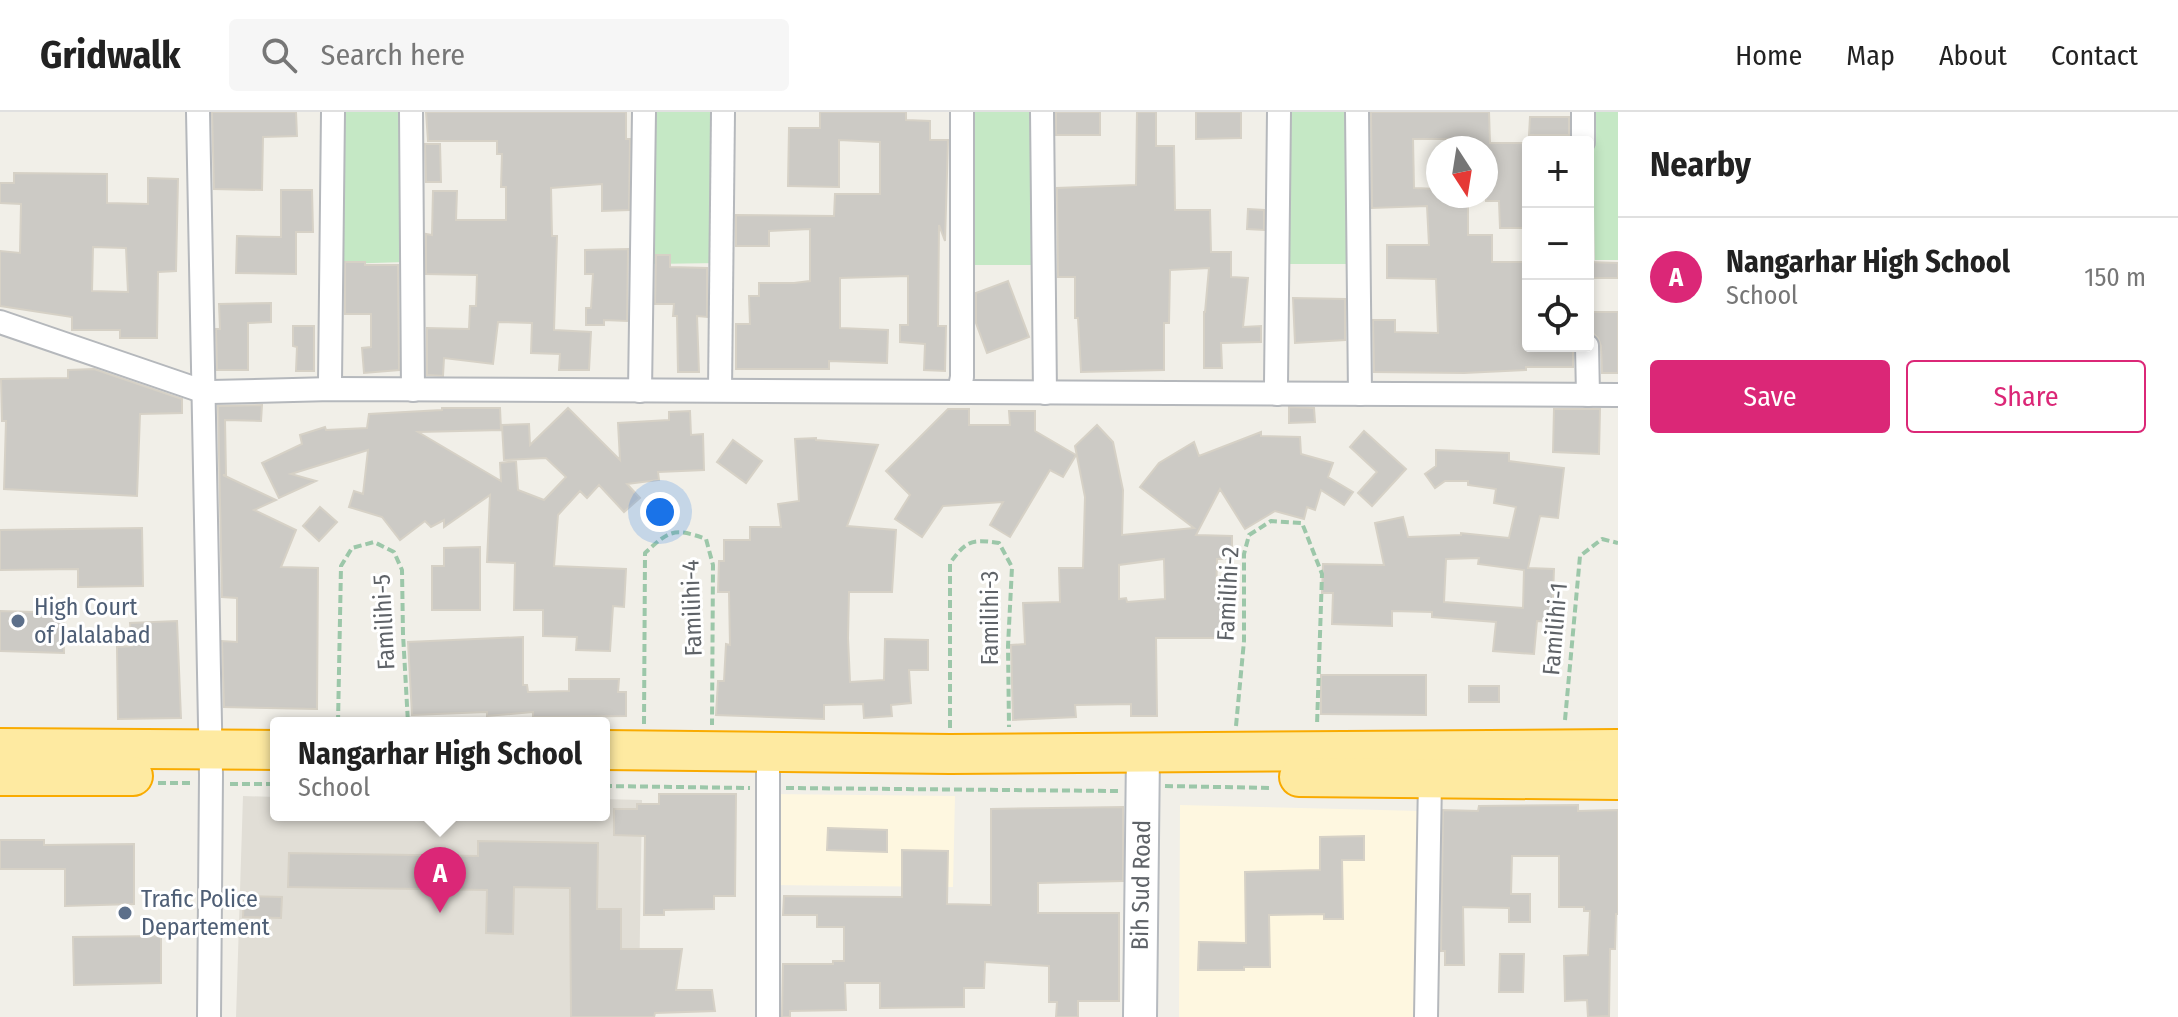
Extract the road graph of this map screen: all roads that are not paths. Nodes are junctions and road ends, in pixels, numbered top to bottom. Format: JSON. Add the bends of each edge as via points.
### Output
{"nodes":[{"id":1,"x":198,"y":112,"type":"edge"},
{"id":2,"x":333,"y":112,"type":"edge"},
{"id":3,"x":411,"y":112,"type":"edge"},
{"id":4,"x":644,"y":112,"type":"edge"},
{"id":5,"x":723,"y":112,"type":"edge"},
{"id":6,"x":962,"y":112,"type":"edge"},
{"id":7,"x":1042,"y":112,"type":"edge"},
{"id":8,"x":1279,"y":112,"type":"edge"},
{"id":9,"x":1357,"y":112,"type":"edge"},
{"id":10,"x":1583,"y":112,"type":"edge"},
{"id":11,"x":1583,"y":136,"type":"edge"},
{"id":12,"x":0,"y":322,"type":"edge"},
{"id":13,"x":1587,"y":352,"type":"edge"},
{"id":14,"x":332,"y":389,"type":"junction"},
{"id":15,"x":413,"y":390,"type":"junction"},
{"id":16,"x":720,"y":390,"type":"junction"},
{"id":17,"x":202,"y":391,"type":"junction"},
{"id":18,"x":640,"y":391,"type":"junction"},
{"id":19,"x":959,"y":392,"type":"junction"},
{"id":20,"x":1045,"y":393,"type":"junction"},
{"id":21,"x":1277,"y":394,"type":"junction"},
{"id":22,"x":1360,"y":394,"type":"junction"},
{"id":23,"x":1588,"y":395,"type":"junction"},
{"id":24,"x":1618,"y":395,"type":"edge"},
{"id":25,"x":0,"y":748,"type":"edge"},
{"id":26,"x":1618,"y":749,"type":"edge"},
{"id":27,"x":610,"y":750,"type":"edge"},
{"id":28,"x":270,"y":751,"type":"edge"},
{"id":29,"x":211,"y":763,"type":"junction"},
{"id":30,"x":768,"y":772,"type":"junction"},
{"id":31,"x":1143,"y":772,"type":"junction"},
{"id":32,"x":270,"y":774,"type":"edge"},
{"id":33,"x":0,"y":776,"type":"edge"},
{"id":34,"x":610,"y":776,"type":"edge"},
{"id":35,"x":1430,"y":779,"type":"junction"},
{"id":36,"x":1618,"y":780,"type":"edge"},
{"id":37,"x":209,"y":1017,"type":"edge"},
{"id":38,"x":768,"y":1017,"type":"edge"},
{"id":39,"x":1140,"y":1017,"type":"edge"},
{"id":40,"x":1426,"y":1017,"type":"edge"}],
"edges":[{"from":1,"to":17,"type":"street"},
{"from":2,"to":14,"type":"street"},
{"from":3,"to":15,"type":"street"},
{"from":4,"to":18,"type":"street"},
{"from":5,"to":16,"type":"street"},
{"from":6,"to":19,"type":"street"},
{"from":7,"to":20,"type":"street"},
{"from":8,"to":21,"type":"street"},
{"from":9,"to":22,"type":"street"},
{"from":10,"to":11,"type":"street"},
{"from":12,"to":17,"type":"street"},
{"from":13,"to":23,"type":"street"},
{"from":14,"to":15,"type":"street"},
{"from":14,"to":17,"type":"street"},
{"from":15,"to":18,"type":"street"},
{"from":16,"to":18,"type":"street"},
{"from":16,"to":19,"type":"street"},
{"from":17,"to":29,"type":"street"},
{"from":19,"to":20,"type":"street"},
{"from":20,"to":21,"type":"street"},
{"from":21,"to":22,"type":"street"},
{"from":22,"to":23,"type":"street"},
{"from":23,"to":24,"type":"street"},
{"from":25,"to":29,"type":"highway"},
{"from":26,"to":31,"type":"highway","via":[[1235,752]]},
{"from":27,"to":30,"type":"highway","via":[[711,750]]},
{"from":28,"to":29,"type":"highway"},
{"from":29,"to":32,"type":"highway"},
{"from":29,"to":33,"type":"highway"},
{"from":29,"to":37,"type":"street"},
{"from":30,"to":31,"type":"highway"},
{"from":30,"to":31,"type":"highway","via":[[950,754],[1009,754]]},
{"from":30,"to":34,"type":"highway"},
{"from":30,"to":38,"type":"street"},
{"from":31,"to":35,"type":"highway"},
{"from":31,"to":39,"type":"main road","name":"Bih Sud Road"},
{"from":35,"to":36,"type":"highway"},
{"from":35,"to":40,"type":"street"}]}
